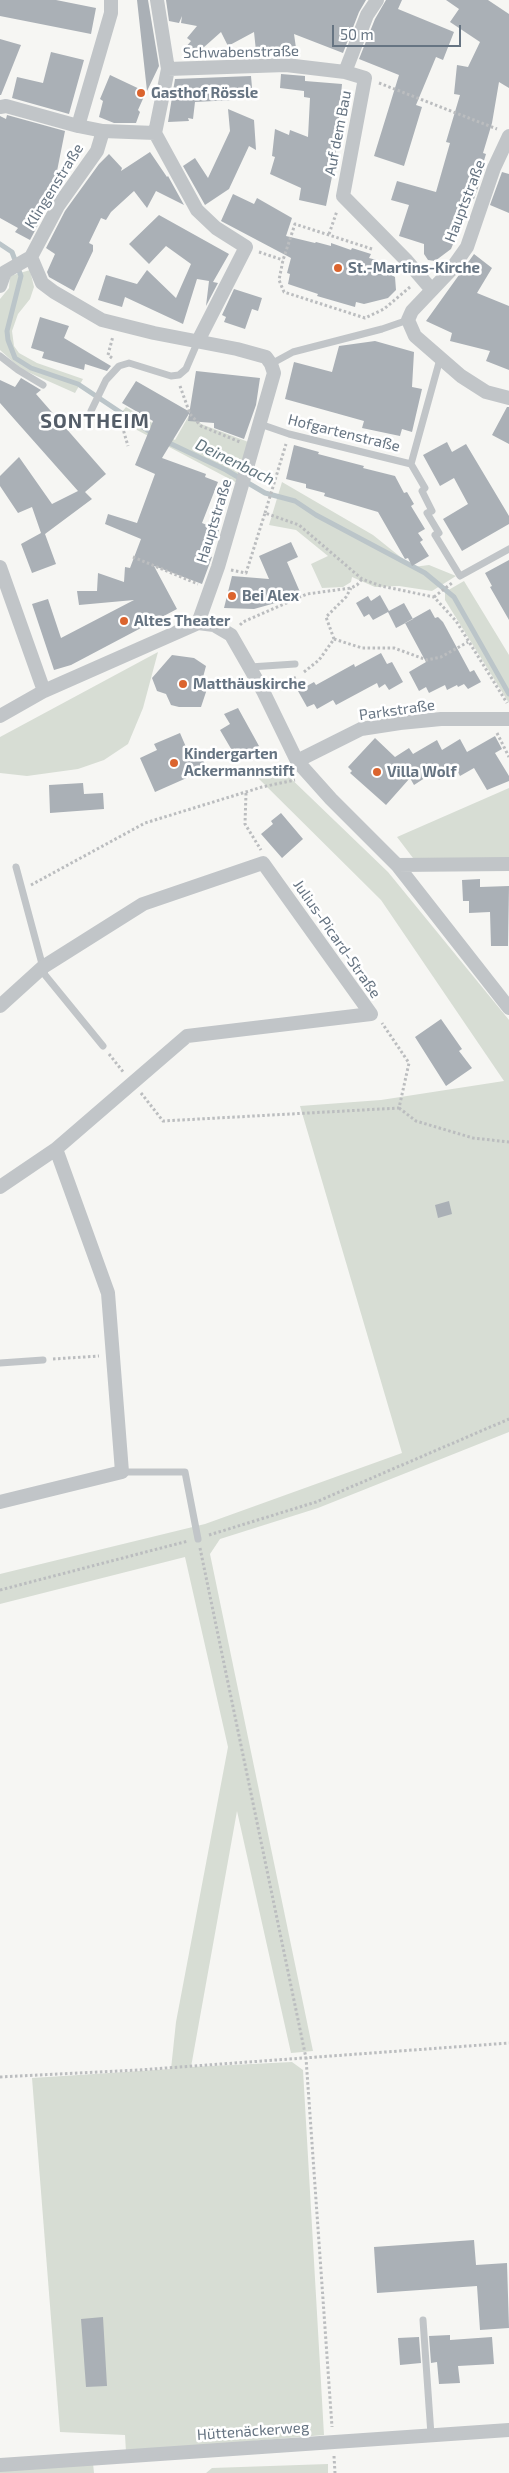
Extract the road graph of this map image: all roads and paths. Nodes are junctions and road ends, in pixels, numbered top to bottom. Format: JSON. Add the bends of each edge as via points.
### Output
{"nodes":[{"id":1,"x":111,"y":0,"type":"edge"},
{"id":2,"x":156,"y":0,"type":"edge"},
{"id":3,"x":377,"y":0,"type":"edge"},
{"id":4,"x":168,"y":69,"type":"junction"},
{"id":5,"x":345,"y":72,"type":"junction"},
{"id":6,"x":365,"y":78,"type":"junction"},
{"id":7,"x":0,"y":107,"type":"edge"},
{"id":8,"x":78,"y":126,"type":"junction"},
{"id":9,"x":102,"y":131,"type":"junction"},
{"id":10,"x":155,"y":133,"type":"junction"},
{"id":11,"x":505,"y":133,"type":"edge"},
{"id":12,"x":343,"y":196,"type":"junction"},
{"id":13,"x":329,"y":234,"type":"junction"},
{"id":14,"x":381,"y":252,"type":"dead end"},
{"id":15,"x":269,"y":256,"type":"dead end"},
{"id":16,"x":31,"y":257,"type":"junction"},
{"id":17,"x":282,"y":260,"type":"junction"},
{"id":18,"x":420,"y":278,"type":"junction"},
{"id":19,"x":2,"y":279,"type":"edge"},
{"id":20,"x":431,"y":289,"type":"junction"},
{"id":21,"x":408,"y":320,"type":"junction"},
{"id":22,"x":116,"y":324,"type":"junction"},
{"id":23,"x":198,"y":341,"type":"junction"},
{"id":24,"x":0,"y":356,"type":"edge"},
{"id":25,"x":440,"y":359,"type":"junction"},
{"id":26,"x":271,"y":364,"type":"junction"},
{"id":27,"x":119,"y":366,"type":"junction"},
{"id":28,"x":179,"y":375,"type":"junction"},
{"id":29,"x":43,"y":384,"type":"dead end"},
{"id":30,"x":509,"y":398,"type":"edge"},
{"id":31,"x":91,"y":411,"type":"joint"},
{"id":32,"x":260,"y":424,"type":"junction"},
{"id":33,"x":289,"y":434,"type":"junction"},
{"id":34,"x":128,"y":446,"type":"dead end"},
{"id":35,"x":251,"y":452,"type":"junction"},
{"id":36,"x":411,"y":464,"type":"junction"},
{"id":37,"x":265,"y":513,"type":"junction"},
{"id":38,"x":509,"y":549,"type":"edge"},
{"id":39,"x":133,"y":557,"type":"dead end"},
{"id":40,"x":0,"y":567,"type":"edge"},
{"id":41,"x":218,"y":567,"type":"junction"},
{"id":42,"x":460,"y":576,"type":"junction"},
{"id":43,"x":362,"y":579,"type":"junction"},
{"id":44,"x":351,"y":588,"type":"junction"},
{"id":45,"x":210,"y":589,"type":"junction"},
{"id":46,"x":434,"y":597,"type":"junction"},
{"id":47,"x":198,"y":623,"type":"junction"},
{"id":48,"x":231,"y":635,"type":"junction"},
{"id":49,"x":334,"y":639,"type":"junction"},
{"id":50,"x":468,"y":642,"type":"junction"},
{"id":51,"x":295,"y":664,"type":"dead end"},
{"id":52,"x":250,"y":667,"type":"junction"},
{"id":53,"x":44,"y":691,"type":"junction"},
{"id":54,"x":263,"y":691,"type":"junction"},
{"id":55,"x":509,"y":706,"type":"edge"},
{"id":56,"x":0,"y":716,"type":"edge"},
{"id":57,"x":509,"y":719,"type":"edge"},
{"id":58,"x":490,"y":720,"type":"junction"},
{"id":59,"x":509,"y":757,"type":"edge"},
{"id":60,"x":297,"y":761,"type":"junction"},
{"id":61,"x":293,"y":781,"type":"dead end"},
{"id":62,"x":246,"y":792,"type":"junction"},
{"id":63,"x":263,"y":863,"type":"junction"},
{"id":64,"x":509,"y":864,"type":"edge"},
{"id":65,"x":397,"y":865,"type":"junction"},
{"id":66,"x":16,"y":867,"type":"dead end"},
{"id":67,"x":22,"y":890,"type":"junction"},
{"id":68,"x":43,"y":967,"type":"junction"},
{"id":69,"x":0,"y":1006,"type":"edge"},
{"id":70,"x":509,"y":1008,"type":"edge"},
{"id":71,"x":370,"y":1014,"type":"junction"},
{"id":72,"x":102,"y":1046,"type":"joint"},
{"id":73,"x":132,"y":1083,"type":"junction"},
{"id":74,"x":399,"y":1108,"type":"junction"},
{"id":75,"x":509,"y":1142,"type":"edge"},
{"id":76,"x":56,"y":1149,"type":"junction"},
{"id":77,"x":0,"y":1187,"type":"edge"},
{"id":78,"x":113,"y":1355,"type":"junction"},
{"id":79,"x":42,"y":1360,"type":"joint"},
{"id":80,"x":0,"y":1363,"type":"edge"},
{"id":81,"x":509,"y":1419,"type":"edge"},
{"id":82,"x":122,"y":1472,"type":"junction"},
{"id":83,"x":0,"y":1502,"type":"edge"},
{"id":84,"x":198,"y":1539,"type":"junction"},
{"id":85,"x":0,"y":1590,"type":"edge"},
{"id":86,"x":509,"y":2043,"type":"edge"},
{"id":87,"x":306,"y":2058,"type":"junction"},
{"id":88,"x":0,"y":2077,"type":"edge"},
{"id":89,"x":423,"y":2320,"type":"dead end"},
{"id":90,"x":509,"y":2430,"type":"edge"},
{"id":91,"x":431,"y":2436,"type":"junction"},
{"id":92,"x":333,"y":2442,"type":"junction"},
{"id":93,"x":0,"y":2465,"type":"edge"},
{"id":94,"x":335,"y":2473,"type":"edge"}],
"edges":[{"from":1,"to":8,"type":"street","name":"Klingenstraße","via":[[111,14]]},
{"from":2,"to":4,"type":"street"},
{"from":3,"to":5,"type":"street","name":"Auf dem Bau","via":[[367,15]]},
{"from":4,"to":5,"type":"street","name":"Schwabenstraße","via":[[286,65]]},
{"from":4,"to":10,"type":"street"},
{"from":5,"to":6,"type":"street","name":"Auf dem Bau"},
{"from":6,"to":11,"type":"path","via":[[423,98]]},
{"from":6,"to":12,"type":"street","name":"Auf dem Bau"},
{"from":7,"to":8,"type":"street"},
{"from":8,"to":9,"type":"street"},
{"from":9,"to":10,"type":"street"},
{"from":9,"to":16,"type":"street","name":"Klingenstraße","via":[[96,151],[58,206]]},
{"from":10,"to":23,"type":"street","via":[[197,210],[216,228],[246,247]]},
{"from":11,"to":20,"type":"street","name":"Hauptstraße","via":[[467,247],[450,271]]},
{"from":12,"to":13,"type":"path"},
{"from":12,"to":18,"type":"street","name":"Auf dem Bau"},
{"from":13,"to":14,"type":"path"},
{"from":13,"to":17,"type":"path","via":[[295,224]]},
{"from":15,"to":17,"type":"path"},
{"from":16,"to":19,"type":"street"},
{"from":16,"to":22,"type":"street","via":[[42,283],[102,320]]},
{"from":17,"to":18,"type":"path","via":[[279,280],[284,292],[365,318],[384,309]]},
{"from":18,"to":20,"type":"street","name":"Auf dem Bau"},
{"from":20,"to":21,"type":"street","name":"Hauptstraße"},
{"from":21,"to":25,"type":"street","via":[[414,336]]},
{"from":21,"to":26,"type":"lane","via":[[293,352]]},
{"from":22,"to":23,"type":"street"},
{"from":22,"to":27,"type":"path","via":[[108,355]]},
{"from":23,"to":26,"type":"street","via":[[266,357]]},
{"from":23,"to":28,"type":"lane","via":[[186,369]]},
{"from":24,"to":29,"type":"lane"},
{"from":25,"to":30,"type":"street","via":[[486,392]]},
{"from":25,"to":36,"type":"lane"},
{"from":26,"to":32,"type":"street","name":"Hauptstraße","via":[[274,373]]},
{"from":27,"to":28,"type":"lane","via":[[129,363],[171,376]]},
{"from":27,"to":31,"type":"lane","via":[[106,380]]},
{"from":28,"to":35,"type":"path","via":[[187,407],[201,426],[244,443]]},
{"from":31,"to":34,"type":"path","via":[[121,422]]},
{"from":32,"to":33,"type":"lane","name":"Hofgartenstraße"},
{"from":32,"to":35,"type":"street","name":"Hauptstraße"},
{"from":33,"to":36,"type":"lane","name":"Hofgartenstraße"},
{"from":33,"to":37,"type":"path"},
{"from":35,"to":41,"type":"street","name":"Hauptstraße"},
{"from":36,"to":42,"type":"lane","name":"Hofgartenstraße","via":[[425,488],[422,491],[432,511],[427,513],[439,533],[435,535]]},
{"from":37,"to":41,"type":"path","via":[[246,573]]},
{"from":37,"to":43,"type":"path","via":[[299,526]]},
{"from":38,"to":42,"type":"lane"},
{"from":39,"to":45,"type":"path"},
{"from":40,"to":53,"type":"street"},
{"from":41,"to":45,"type":"street","name":"Hauptstraße"},
{"from":42,"to":46,"type":"path"},
{"from":43,"to":44,"type":"path"},
{"from":43,"to":46,"type":"path"},
{"from":44,"to":48,"type":"path","via":[[307,594],[243,622]]},
{"from":44,"to":49,"type":"path","via":[[326,617]]},
{"from":45,"to":47,"type":"street","name":"Hauptstraße"},
{"from":46,"to":50,"type":"path"},
{"from":47,"to":48,"type":"street","via":[[214,625]]},
{"from":47,"to":53,"type":"street"},
{"from":48,"to":52,"type":"street"},
{"from":49,"to":50,"type":"path","via":[[362,648],[394,648],[427,660],[441,657]]},
{"from":49,"to":54,"type":"path","via":[[319,660],[300,676]]},
{"from":50,"to":55,"type":"path"},
{"from":51,"to":52,"type":"lane"},
{"from":52,"to":54,"type":"street"},
{"from":53,"to":56,"type":"street"},
{"from":54,"to":60,"type":"street"},
{"from":57,"to":58,"type":"street","name":"Parkstraße"},
{"from":58,"to":59,"type":"path"},
{"from":58,"to":60,"type":"street","name":"Parkstraße","via":[[441,719],[361,730]]},
{"from":60,"to":65,"type":"street"},
{"from":61,"to":62,"type":"path"},
{"from":62,"to":63,"type":"path","via":[[245,824],[262,852]]},
{"from":62,"to":67,"type":"path","via":[[145,823]]},
{"from":63,"to":68,"type":"street","via":[[143,904]]},
{"from":63,"to":71,"type":"street","name":"Julius-Picard-Straße"},
{"from":64,"to":65,"type":"street"},
{"from":65,"to":70,"type":"street"},
{"from":66,"to":67,"type":"lane"},
{"from":67,"to":68,"type":"lane"},
{"from":68,"to":69,"type":"street"},
{"from":68,"to":72,"type":"lane","via":[[45,975]]},
{"from":71,"to":73,"type":"street","name":"Julius-Picard-Straße","via":[[187,1036]]},
{"from":71,"to":74,"type":"path","via":[[383,1023],[409,1063]]},
{"from":72,"to":73,"type":"path"},
{"from":73,"to":74,"type":"path","via":[[163,1121]]},
{"from":73,"to":76,"type":"street","name":"Julius-Picard-Straße"},
{"from":74,"to":75,"type":"path","via":[[416,1122],[473,1138]]},
{"from":76,"to":77,"type":"street","name":"Julius-Picard-Straße"},
{"from":76,"to":78,"type":"street","via":[[108,1293]]},
{"from":78,"to":79,"type":"path"},
{"from":78,"to":82,"type":"street"},
{"from":79,"to":80,"type":"lane"},
{"from":81,"to":84,"type":"path","via":[[316,1502]]},
{"from":82,"to":83,"type":"street"},
{"from":82,"to":84,"type":"lane","via":[[185,1472]]},
{"from":84,"to":85,"type":"path"},
{"from":84,"to":87,"type":"path"},
{"from":86,"to":87,"type":"path"},
{"from":87,"to":88,"type":"path"},
{"from":87,"to":92,"type":"path"},
{"from":89,"to":91,"type":"lane"},
{"from":90,"to":91,"type":"street","name":"Hüttenäckerweg"},
{"from":91,"to":92,"type":"street","name":"Hüttenäckerweg"},
{"from":92,"to":93,"type":"street","name":"Hüttenäckerweg"},
{"from":92,"to":94,"type":"path"}]}
